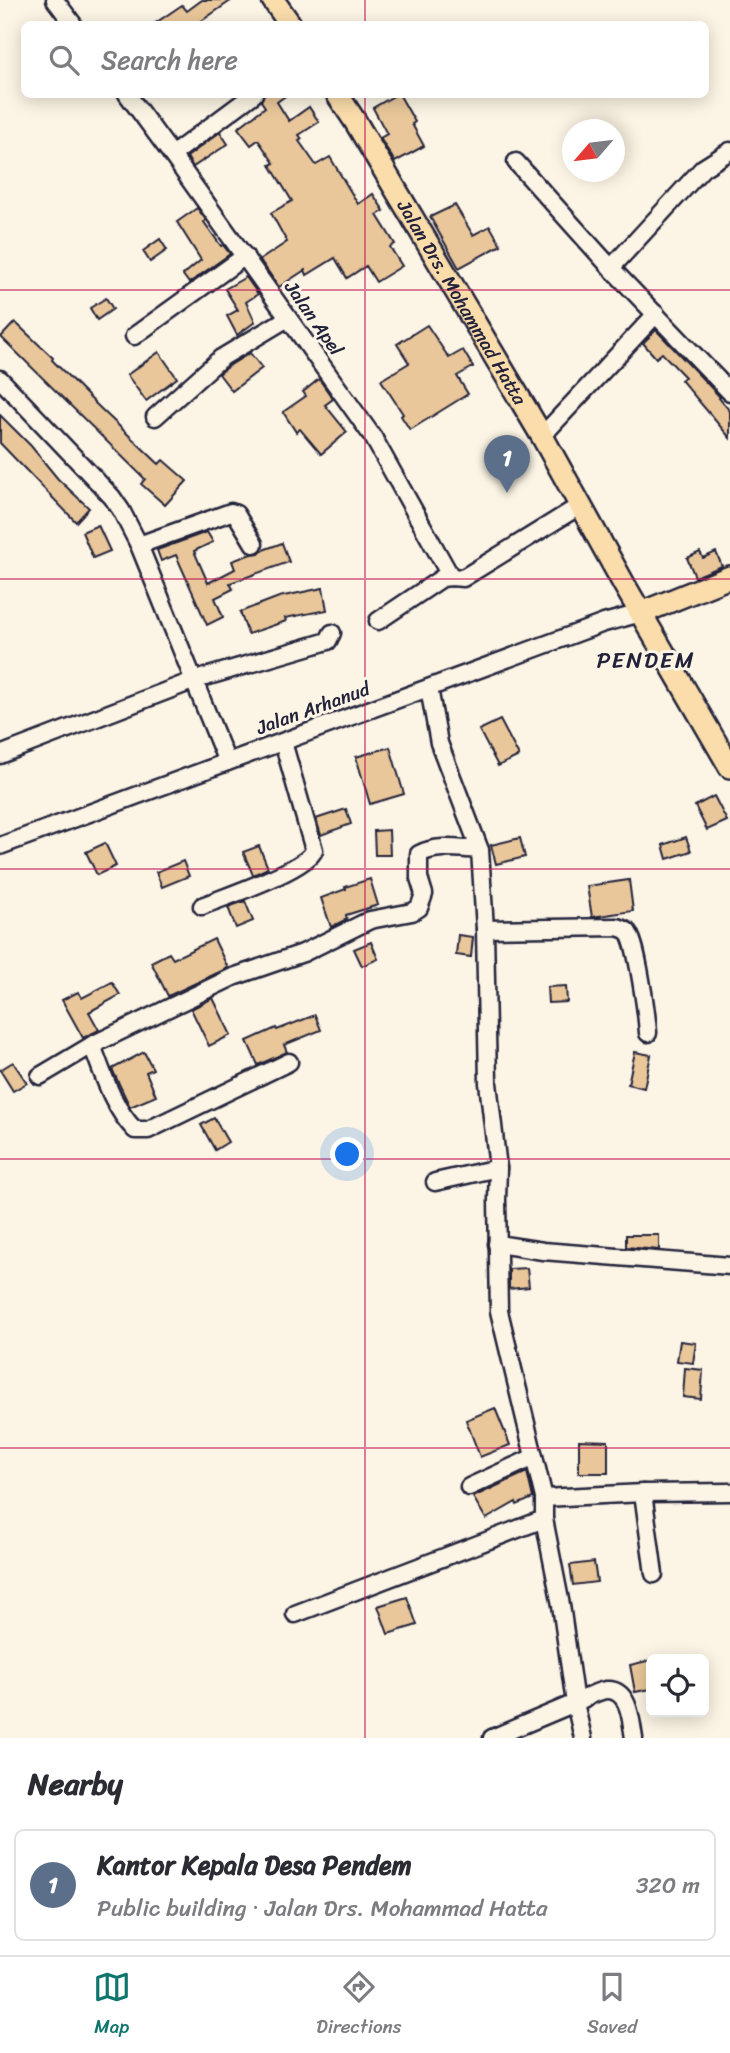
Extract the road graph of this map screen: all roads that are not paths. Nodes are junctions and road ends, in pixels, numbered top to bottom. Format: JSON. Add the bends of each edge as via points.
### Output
{"nodes":[{"id":1,"x":55,"y":0,"type":"edge"},
{"id":2,"x":274,"y":0,"type":"edge"},
{"id":3,"x":72,"y":21,"type":"edge"},
{"id":4,"x":288,"y":21,"type":"edge"},
{"id":5,"x":130,"y":98,"type":"edge"},
{"id":6,"x":249,"y":98,"type":"edge"},
{"id":7,"x":340,"y":98,"type":"edge"},
{"id":8,"x":173,"y":155,"type":"junction"},
{"id":9,"x":719,"y":161,"type":"edge"},
{"id":10,"x":516,"y":162,"type":"dead end"},
{"id":11,"x":245,"y":256,"type":"junction"},
{"id":12,"x":611,"y":268,"type":"junction"},
{"id":13,"x":656,"y":314,"type":"junction"},
{"id":14,"x":288,"y":318,"type":"junction"},
{"id":15,"x":134,"y":336,"type":"dead end"},
{"id":16,"x":0,"y":379,"type":"edge"},
{"id":17,"x":728,"y":388,"type":"edge"},
{"id":18,"x":155,"y":417,"type":"dead end"},
{"id":19,"x":542,"y":436,"type":"junction"},
{"id":20,"x":582,"y":505,"type":"junction"},
{"id":21,"x":254,"y":544,"type":"dead end"},
{"id":22,"x":139,"y":545,"type":"junction"},
{"id":23,"x":452,"y":577,"type":"junction"},
{"id":24,"x":730,"y":577,"type":"edge"},
{"id":25,"x":641,"y":613,"type":"junction"},
{"id":26,"x":378,"y":621,"type":"dead end"},
{"id":27,"x":332,"y":633,"type":"dead end"},
{"id":28,"x":195,"y":680,"type":"junction"},
{"id":29,"x":429,"y":688,"type":"junction"},
{"id":30,"x":283,"y":742,"type":"junction"},
{"id":31,"x":0,"y":755,"type":"edge"},
{"id":32,"x":227,"y":762,"type":"junction"},
{"id":33,"x":730,"y":766,"type":"edge"},
{"id":34,"x":0,"y":846,"type":"edge"},
{"id":35,"x":480,"y":850,"type":"junction"},
{"id":36,"x":202,"y":906,"type":"dead end"},
{"id":37,"x":485,"y":929,"type":"junction"},
{"id":38,"x":648,"y":1033,"type":"dead end"},
{"id":39,"x":92,"y":1045,"type":"junction"},
{"id":40,"x":289,"y":1062,"type":"dead end"},
{"id":41,"x":40,"y":1076,"type":"dead end"},
{"id":42,"x":498,"y":1168,"type":"junction"},
{"id":43,"x":435,"y":1182,"type":"dead end"},
{"id":44,"x":497,"y":1244,"type":"junction"},
{"id":45,"x":730,"y":1266,"type":"edge"},
{"id":46,"x":534,"y":1457,"type":"junction"},
{"id":47,"x":469,"y":1486,"type":"dead end"},
{"id":48,"x":730,"y":1492,"type":"edge"},
{"id":49,"x":643,"y":1493,"type":"junction"},
{"id":50,"x":544,"y":1498,"type":"junction"},
{"id":51,"x":544,"y":1519,"type":"junction"},
{"id":52,"x":654,"y":1574,"type":"dead end"},
{"id":53,"x":295,"y":1614,"type":"dead end"},
{"id":54,"x":575,"y":1703,"type":"junction"},
{"id":55,"x":492,"y":1738,"type":"edge"},
{"id":56,"x":583,"y":1738,"type":"edge"},
{"id":57,"x":634,"y":1738,"type":"edge"}],
"edges":[{"from":1,"to":3,"type":"street"},
{"from":2,"to":4,"type":"main road"},
{"from":5,"to":8,"type":"street","name":"Jalan Apel"},
{"from":6,"to":8,"type":"street"},
{"from":7,"to":19,"type":"main road","name":"Jalan Drs. Mohammad Hatta"},
{"from":8,"to":11,"type":"street","name":"Jalan Apel"},
{"from":9,"to":12,"type":"street"},
{"from":10,"to":12,"type":"street"},
{"from":11,"to":14,"type":"street","name":"Jalan Apel"},
{"from":11,"to":15,"type":"street"},
{"from":12,"to":13,"type":"street"},
{"from":13,"to":17,"type":"street"},
{"from":13,"to":19,"type":"street"},
{"from":14,"to":18,"type":"street","via":[[221,358]]},
{"from":14,"to":23,"type":"street","name":"Jalan Apel","via":[[373,437]]},
{"from":16,"to":22,"type":"street","via":[[112,497]]},
{"from":19,"to":20,"type":"main road","name":"Jalan Drs. Mohammad Hatta"},
{"from":20,"to":23,"type":"street","via":[[463,578]]},
{"from":20,"to":25,"type":"main road","name":"Jalan Drs. Mohammad Hatta"},
{"from":21,"to":22,"type":"street","via":[[231,512]]},
{"from":22,"to":28,"type":"street"},
{"from":23,"to":26,"type":"street","via":[[442,578]]},
{"from":24,"to":25,"type":"main road"},
{"from":25,"to":29,"type":"street","name":"Jalan Arhanud"},
{"from":25,"to":33,"type":"main road","name":"Jalan Drs. Mohammad Hatta"},
{"from":27,"to":28,"type":"street","via":[[328,641]]},
{"from":28,"to":31,"type":"street"},
{"from":28,"to":32,"type":"street"},
{"from":29,"to":30,"type":"street","name":"Jalan Arhanud"},
{"from":29,"to":35,"type":"street","via":[[439,743]]},
{"from":30,"to":32,"type":"street","name":"Jalan Arhanud"},
{"from":30,"to":36,"type":"street","via":[[312,856]]},
{"from":32,"to":34,"type":"street","name":"Jalan Arhanud"},
{"from":35,"to":37,"type":"street"},
{"from":35,"to":39,"type":"street","via":[[429,849],[419,854],[424,894],[419,908],[412,912],[370,920],[303,953],[233,977]]},
{"from":37,"to":38,"type":"street","via":[[627,930],[638,965]]},
{"from":37,"to":42,"type":"street","via":[[488,1083]]},
{"from":39,"to":40,"type":"street","via":[[124,1119],[135,1130],[148,1130]]},
{"from":39,"to":41,"type":"street"},
{"from":42,"to":43,"type":"street"},
{"from":42,"to":44,"type":"street"},
{"from":44,"to":45,"type":"street"},
{"from":44,"to":46,"type":"street","via":[[499,1311]]},
{"from":46,"to":47,"type":"street"},
{"from":46,"to":50,"type":"street"},
{"from":48,"to":49,"type":"street"},
{"from":49,"to":50,"type":"street"},
{"from":49,"to":52,"type":"street"},
{"from":50,"to":51,"type":"street"},
{"from":51,"to":53,"type":"street"},
{"from":51,"to":54,"type":"street"},
{"from":54,"to":55,"type":"street"},
{"from":54,"to":56,"type":"street"},
{"from":54,"to":57,"type":"street","via":[[605,1690],[617,1692],[629,1708]]}]}
